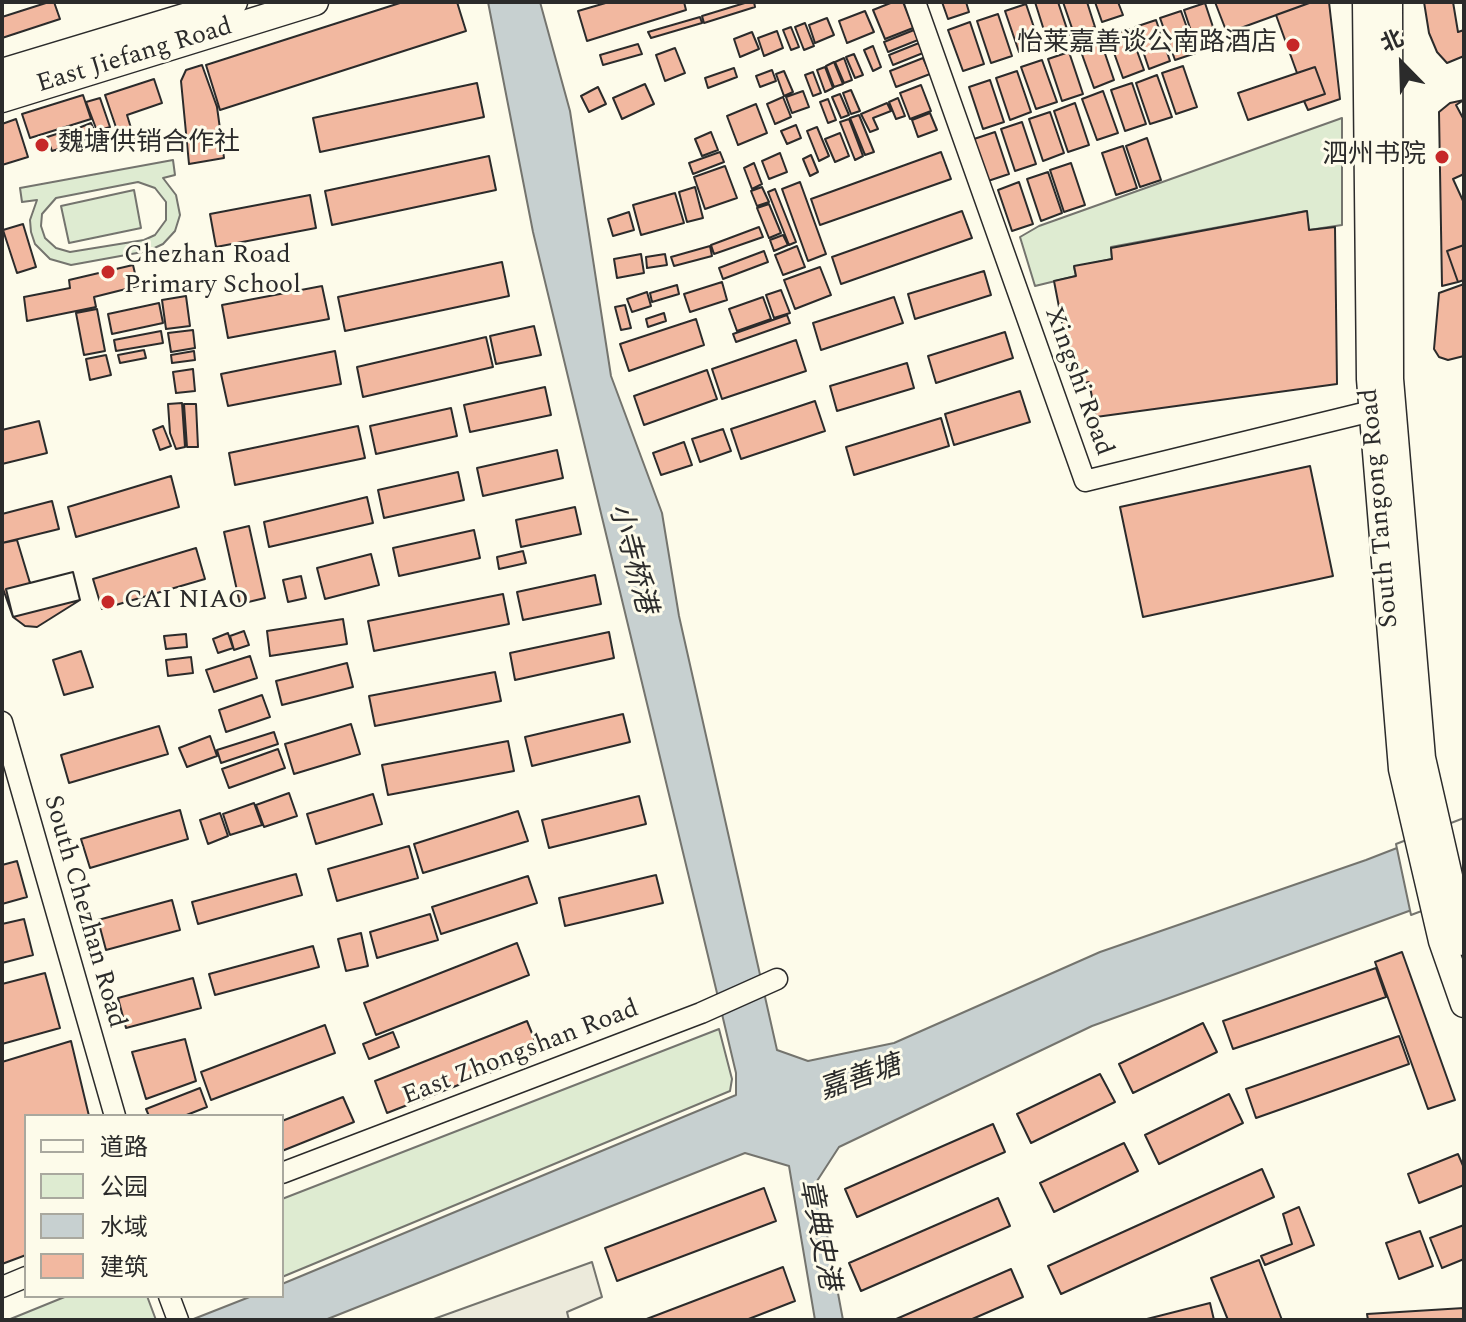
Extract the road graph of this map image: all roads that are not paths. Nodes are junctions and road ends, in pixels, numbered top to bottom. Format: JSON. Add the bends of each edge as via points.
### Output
{"nodes":[{"id":1,"x":234,"y":2,"type":"edge"},
{"id":2,"x":315,"y":2,"type":"edge"},
{"id":3,"x":915,"y":2,"type":"edge"},
{"id":4,"x":1366,"y":2,"type":"edge"},
{"id":5,"x":1389,"y":2,"type":"edge"},
{"id":6,"x":2,"y":72,"type":"edge"},
{"id":7,"x":2,"y":99,"type":"edge"},
{"id":8,"x":1382,"y":408,"type":"junction"},
{"id":9,"x":2,"y":722,"type":"edge"},
{"id":10,"x":1456,"y":939,"type":"edge"},
{"id":11,"x":777,"y":979,"type":"dead end"},
{"id":12,"x":1464,"y":1004,"type":"edge"},
{"id":13,"x":114,"y":1114,"type":"edge"},
{"id":14,"x":284,"y":1172,"type":"edge"},
{"id":15,"x":24,"y":1278,"type":"edge"},
{"id":16,"x":2,"y":1287,"type":"edge"},
{"id":17,"x":170,"y":1298,"type":"edge"},
{"id":18,"x":178,"y":1320,"type":"edge"}],
"edges":[{"from":1,"to":6,"type":"main road","name":"East Jiefang Road"},
{"from":2,"to":7,"type":"main road","name":"East Jiefang Road"},
{"from":3,"to":8,"type":"street","name":"Xingshi Road","via":[[1085,481]]},
{"from":4,"to":8,"type":"main road","name":"South Tangong Road","via":[[1370,379]]},
{"from":5,"to":8,"type":"main road","name":"South Tangong Road","via":[[1390,379]]},
{"from":8,"to":10,"type":"main road","name":"South Tangong Road","via":[[1412,764]]},
{"from":9,"to":13,"type":"street","name":"South Chezhan Road"},
{"from":10,"to":12,"type":"main road","name":"South Tangong Road"},
{"from":11,"to":14,"type":"street","name":"East Zhongshan Road"},
{"from":15,"to":16,"type":"street"},
{"from":17,"to":18,"type":"street"}]}
